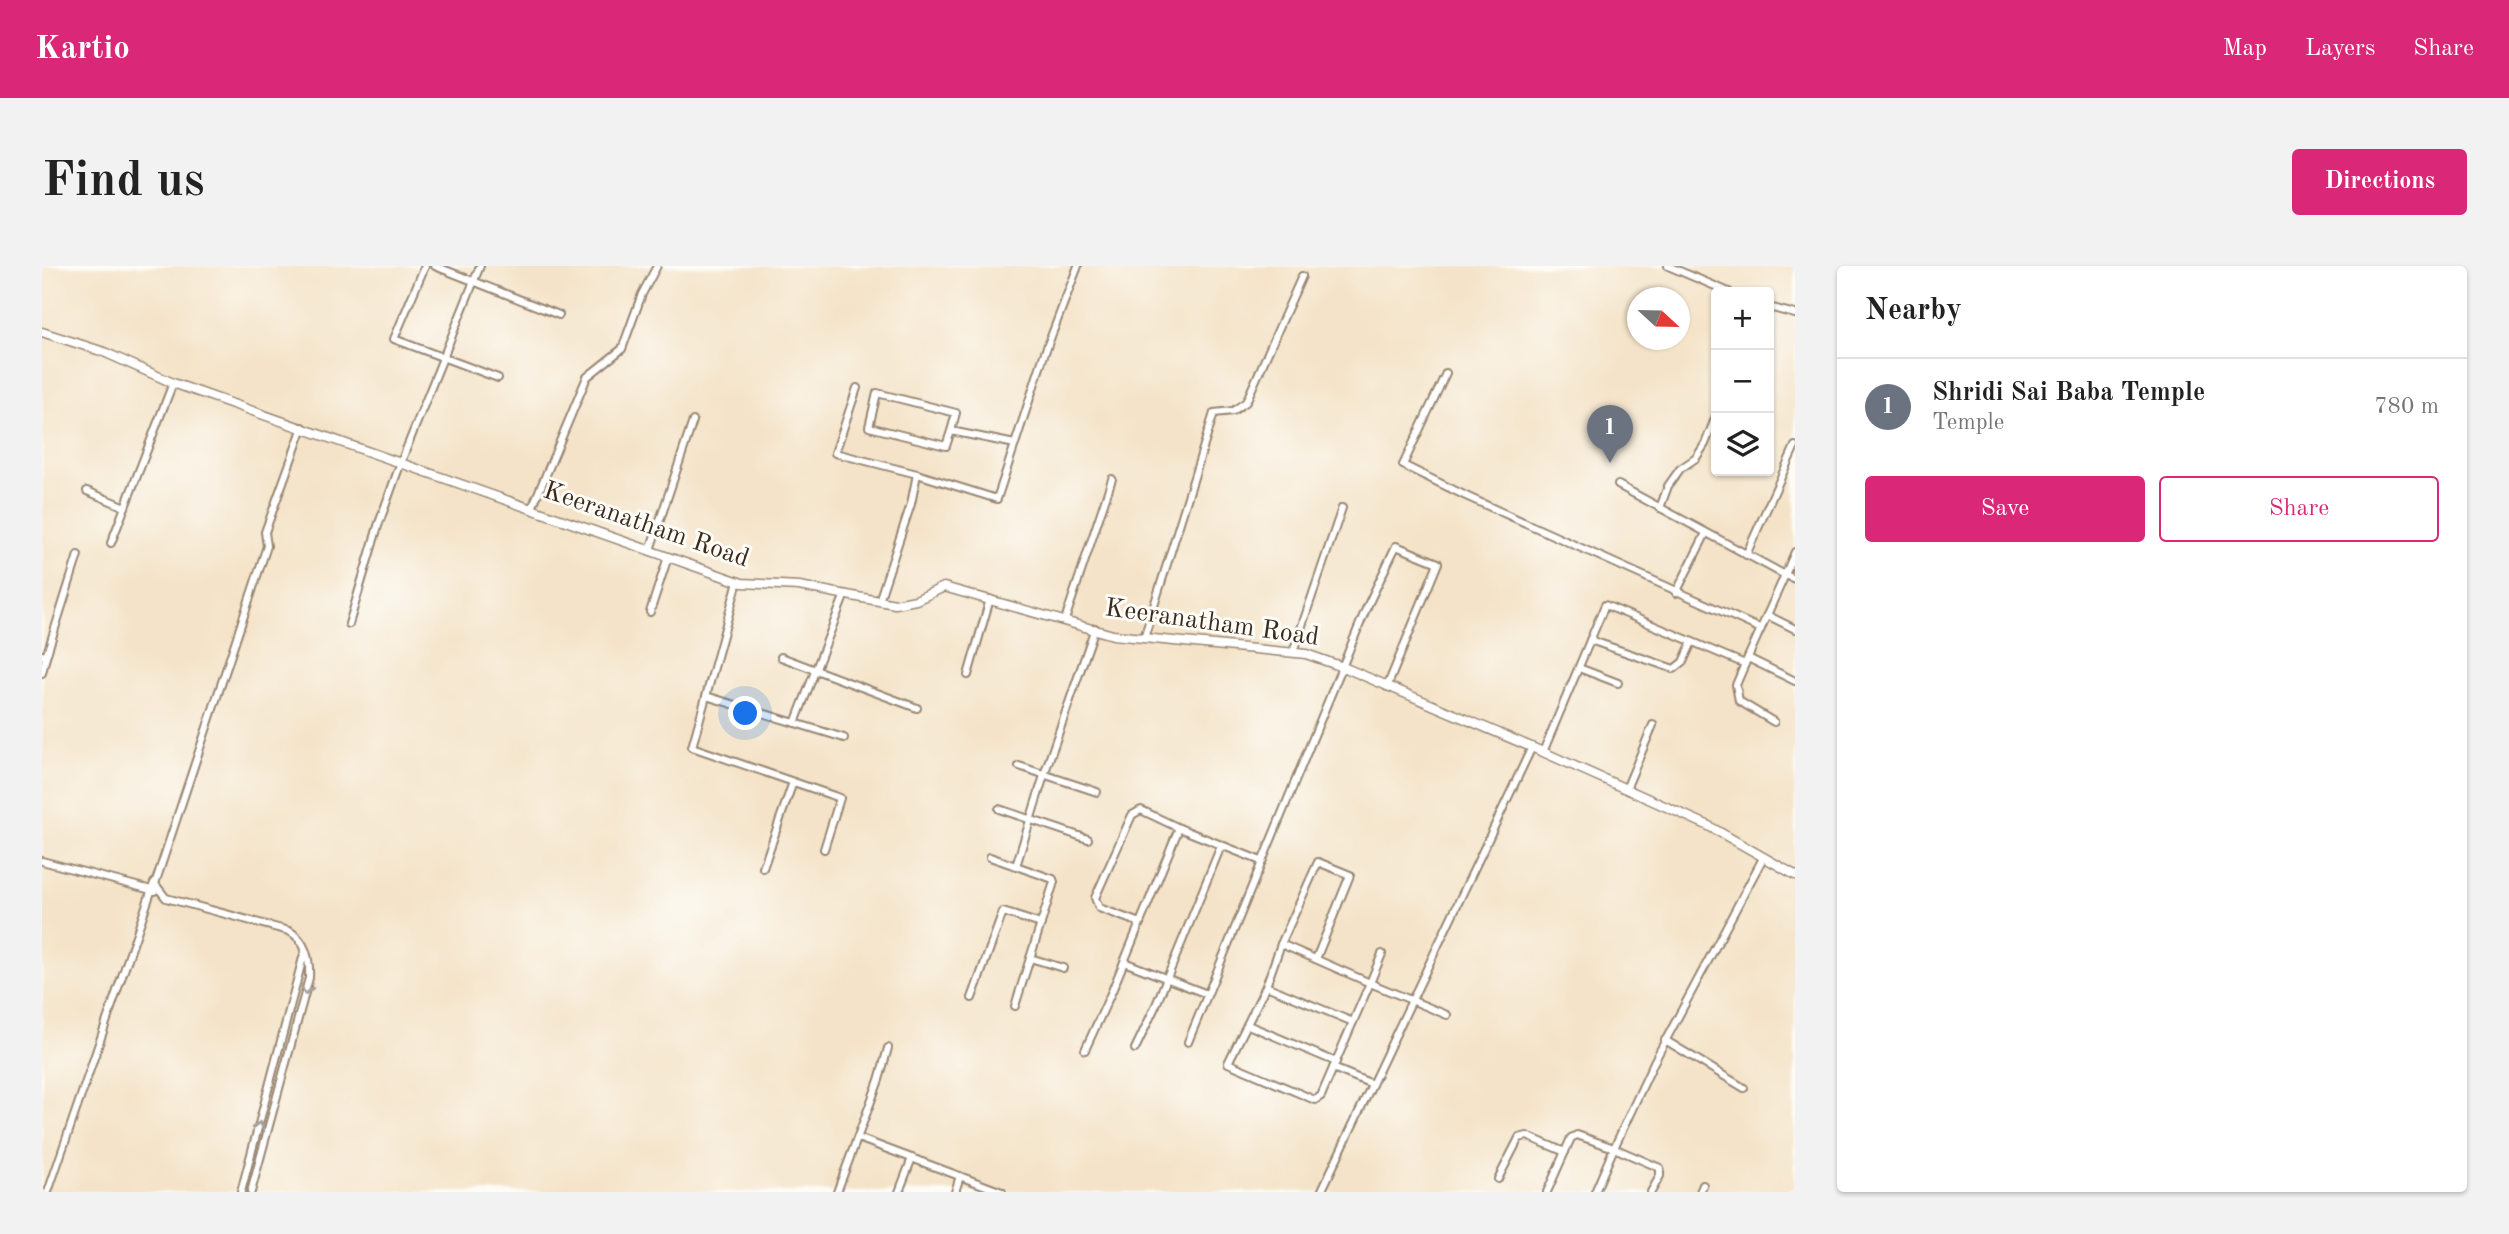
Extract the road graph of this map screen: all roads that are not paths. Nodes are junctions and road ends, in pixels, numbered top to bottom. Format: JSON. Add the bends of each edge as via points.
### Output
{"nodes":[{"id":1,"x":425,"y":266,"type":"edge"},
{"id":2,"x":435,"y":266,"type":"edge"},
{"id":3,"x":480,"y":266,"type":"edge"},
{"id":4,"x":657,"y":266,"type":"edge"},
{"id":5,"x":1077,"y":266,"type":"edge"},
{"id":6,"x":1668,"y":266,"type":"edge"},
{"id":7,"x":1302,"y":276,"type":"dead end"},
{"id":8,"x":474,"y":282,"type":"junction"},
{"id":9,"x":1717,"y":287,"type":"edge"},
{"id":10,"x":1774,"y":308,"type":"edge"},
{"id":11,"x":1795,"y":314,"type":"edge"},
{"id":12,"x":559,"y":316,"type":"dead end"},
{"id":13,"x":42,"y":332,"type":"edge"},
{"id":14,"x":443,"y":357,"type":"junction"},
{"id":15,"x":1446,"y":373,"type":"dead end"},
{"id":16,"x":498,"y":378,"type":"dead end"},
{"id":17,"x":173,"y":383,"type":"junction"},
{"id":18,"x":857,"y":388,"type":"dead end"},
{"id":19,"x":693,"y":421,"type":"dead end"},
{"id":20,"x":303,"y":427,"type":"junction"},
{"id":21,"x":1711,"y":429,"type":"edge"},
{"id":22,"x":951,"y":431,"type":"junction"},
{"id":23,"x":1015,"y":444,"type":"junction"},
{"id":24,"x":1795,"y":446,"type":"edge"},
{"id":25,"x":401,"y":462,"type":"junction"},
{"id":26,"x":917,"y":474,"type":"junction"},
{"id":27,"x":1112,"y":479,"type":"dead end"},
{"id":28,"x":1618,"y":485,"type":"dead end"},
{"id":29,"x":87,"y":491,"type":"dead end"},
{"id":30,"x":125,"y":506,"type":"junction"},
{"id":31,"x":532,"y":508,"type":"junction"},
{"id":32,"x":1342,"y":508,"type":"dead end"},
{"id":33,"x":1660,"y":508,"type":"junction"},
{"id":34,"x":1706,"y":533,"type":"junction"},
{"id":35,"x":111,"y":543,"type":"dead end"},
{"id":36,"x":650,"y":550,"type":"junction"},
{"id":37,"x":1795,"y":552,"type":"edge"},
{"id":38,"x":78,"y":555,"type":"dead end"},
{"id":39,"x":1746,"y":555,"type":"junction"},
{"id":40,"x":667,"y":556,"type":"junction"},
{"id":41,"x":1785,"y":575,"type":"junction"},
{"id":42,"x":1795,"y":579,"type":"edge"},
{"id":43,"x":738,"y":581,"type":"junction"},
{"id":44,"x":1676,"y":593,"type":"junction"},
{"id":45,"x":845,"y":594,"type":"junction"},
{"id":46,"x":990,"y":599,"type":"junction"},
{"id":47,"x":879,"y":601,"type":"junction"},
{"id":48,"x":649,"y":612,"type":"dead end"},
{"id":49,"x":1767,"y":615,"type":"junction"},
{"id":50,"x":1065,"y":620,"type":"junction"},
{"id":51,"x":349,"y":624,"type":"dead end"},
{"id":52,"x":1095,"y":628,"type":"junction"},
{"id":53,"x":1761,"y":629,"type":"junction"},
{"id":54,"x":1795,"y":629,"type":"edge"},
{"id":55,"x":1144,"y":638,"type":"junction"},
{"id":56,"x":1590,"y":640,"type":"junction"},
{"id":57,"x":1692,"y":642,"type":"junction"},
{"id":58,"x":1293,"y":652,"type":"junction"},
{"id":59,"x":44,"y":656,"type":"edge"},
{"id":60,"x":781,"y":657,"type":"dead end"},
{"id":61,"x":1746,"y":661,"type":"junction"},
{"id":62,"x":1343,"y":667,"type":"junction"},
{"id":63,"x":1579,"y":668,"type":"junction"},
{"id":64,"x":816,"y":669,"type":"junction"},
{"id":65,"x":42,"y":673,"type":"edge"},
{"id":66,"x":968,"y":675,"type":"dead end"},
{"id":67,"x":1795,"y":681,"type":"edge"},
{"id":68,"x":1618,"y":683,"type":"dead end"},
{"id":69,"x":1387,"y":687,"type":"junction"},
{"id":70,"x":706,"y":696,"type":"junction"},
{"id":71,"x":917,"y":708,"type":"dead end"},
{"id":72,"x":1774,"y":722,"type":"dead end"},
{"id":73,"x":795,"y":723,"type":"junction"},
{"id":74,"x":1653,"y":725,"type":"dead end"},
{"id":75,"x":844,"y":738,"type":"dead end"},
{"id":76,"x":1532,"y":747,"type":"junction"},
{"id":77,"x":1543,"y":752,"type":"junction"},
{"id":78,"x":1019,"y":766,"type":"dead end"},
{"id":79,"x":1044,"y":775,"type":"junction"},
{"id":80,"x":793,"y":782,"type":"junction"},
{"id":81,"x":1626,"y":789,"type":"junction"},
{"id":82,"x":1097,"y":792,"type":"dead end"},
{"id":83,"x":999,"y":809,"type":"dead end"},
{"id":84,"x":1030,"y":820,"type":"junction"},
{"id":85,"x":1179,"y":828,"type":"junction"},
{"id":86,"x":1088,"y":839,"type":"dead end"},
{"id":87,"x":1221,"y":846,"type":"junction"},
{"id":88,"x":824,"y":849,"type":"dead end"},
{"id":89,"x":990,"y":857,"type":"dead end"},
{"id":90,"x":1763,"y":858,"type":"junction"},
{"id":91,"x":42,"y":861,"type":"edge"},
{"id":92,"x":1261,"y":861,"type":"junction"},
{"id":93,"x":1016,"y":866,"type":"junction"},
{"id":94,"x":763,"y":868,"type":"dead end"},
{"id":95,"x":1795,"y":875,"type":"edge"},
{"id":96,"x":155,"y":891,"type":"junction"},
{"id":97,"x":1140,"y":923,"type":"junction"},
{"id":98,"x":1041,"y":924,"type":"junction"},
{"id":99,"x":1281,"y":944,"type":"junction"},
{"id":100,"x":305,"y":950,"type":"junction"},
{"id":101,"x":1382,"y":954,"type":"dead end"},
{"id":102,"x":1030,"y":958,"type":"junction"},
{"id":103,"x":1315,"y":959,"type":"junction"},
{"id":104,"x":1124,"y":962,"type":"junction"},
{"id":105,"x":1063,"y":968,"type":"dead end"},
{"id":106,"x":1167,"y":978,"type":"junction"},
{"id":107,"x":1370,"y":983,"type":"junction"},
{"id":108,"x":1266,"y":986,"type":"junction"},
{"id":109,"x":1207,"y":995,"type":"junction"},
{"id":110,"x":972,"y":998,"type":"dead end"},
{"id":111,"x":1412,"y":1000,"type":"junction"},
{"id":112,"x":1015,"y":1006,"type":"dead end"},
{"id":113,"x":1447,"y":1015,"type":"dead end"},
{"id":114,"x":1353,"y":1022,"type":"junction"},
{"id":115,"x":1248,"y":1026,"type":"junction"},
{"id":116,"x":1665,"y":1040,"type":"junction"},
{"id":117,"x":1188,"y":1042,"type":"dead end"},
{"id":118,"x":888,"y":1048,"type":"dead end"},
{"id":119,"x":1135,"y":1049,"type":"dead end"},
{"id":120,"x":1086,"y":1050,"type":"dead end"},
{"id":121,"x":1335,"y":1065,"type":"junction"},
{"id":122,"x":1372,"y":1084,"type":"junction"},
{"id":123,"x":1744,"y":1088,"type":"dead end"},
{"id":124,"x":858,"y":1138,"type":"junction"},
{"id":125,"x":1614,"y":1148,"type":"junction"},
{"id":126,"x":1565,"y":1152,"type":"junction"},
{"id":127,"x":912,"y":1158,"type":"junction"},
{"id":128,"x":960,"y":1176,"type":"junction"},
{"id":129,"x":1499,"y":1179,"type":"dead end"},
{"id":130,"x":48,"y":1192,"type":"edge"},
{"id":131,"x":241,"y":1192,"type":"edge"},
{"id":132,"x":251,"y":1192,"type":"edge"},
{"id":133,"x":836,"y":1192,"type":"edge"},
{"id":134,"x":899,"y":1192,"type":"edge"},
{"id":135,"x":954,"y":1192,"type":"edge"},
{"id":136,"x":1002,"y":1192,"type":"edge"},
{"id":137,"x":1321,"y":1192,"type":"edge"},
{"id":138,"x":1547,"y":1192,"type":"edge"},
{"id":139,"x":1595,"y":1192,"type":"edge"},
{"id":140,"x":1651,"y":1192,"type":"edge"}],
"edges":[{"from":1,"to":14,"type":"street","via":[[394,340]]},
{"from":2,"to":8,"type":"street"},
{"from":3,"to":8,"type":"street"},
{"from":4,"to":31,"type":"street","via":[[622,349],[587,377]]},
{"from":5,"to":23,"type":"street"},
{"from":6,"to":9,"type":"street"},
{"from":7,"to":55,"type":"street","via":[[1246,402],[1233,411],[1214,414]]},
{"from":8,"to":12,"type":"street"},
{"from":8,"to":14,"type":"street"},
{"from":10,"to":11,"type":"street"},
{"from":13,"to":17,"type":"street","name":"Keeranatham Road","via":[[104,352]]},
{"from":14,"to":16,"type":"street"},
{"from":14,"to":25,"type":"street"},
{"from":15,"to":44,"type":"street","via":[[1403,465]]},
{"from":17,"to":20,"type":"street","name":"Keeranatham Road"},
{"from":17,"to":30,"type":"street"},
{"from":18,"to":26,"type":"street","via":[[835,453]]},
{"from":19,"to":36,"type":"street"},
{"from":20,"to":25,"type":"street","name":"Keeranatham Road"},
{"from":20,"to":96,"type":"street","via":[[265,532],[267,546],[155,878]]},
{"from":21,"to":33,"type":"street","via":[[1696,458],[1680,469],[1668,486]]},
{"from":22,"to":22,"type":"street","via":[[956,413],[877,393],[869,427],[946,446]]},
{"from":22,"to":23,"type":"street"},
{"from":23,"to":26,"type":"street","via":[[998,499]]},
{"from":24,"to":39,"type":"street"},
{"from":25,"to":31,"type":"street","name":"Keeranatham Road"},
{"from":25,"to":51,"type":"street"},
{"from":26,"to":47,"type":"street"},
{"from":27,"to":50,"type":"street"},
{"from":28,"to":33,"type":"street"},
{"from":29,"to":30,"type":"street"},
{"from":30,"to":35,"type":"street"},
{"from":31,"to":36,"type":"street","name":"Keeranatham Road"},
{"from":32,"to":58,"type":"street"},
{"from":33,"to":34,"type":"street"},
{"from":34,"to":39,"type":"street"},
{"from":34,"to":44,"type":"street"},
{"from":36,"to":40,"type":"street","name":"Keeranatham Road"},
{"from":37,"to":41,"type":"street"},
{"from":38,"to":59,"type":"street"},
{"from":39,"to":41,"type":"street"},
{"from":40,"to":43,"type":"street","name":"Keeranatham Road"},
{"from":40,"to":48,"type":"street"},
{"from":41,"to":42,"type":"street"},
{"from":41,"to":49,"type":"street"},
{"from":43,"to":45,"type":"street","name":"Keeranatham Road"},
{"from":43,"to":70,"type":"street"},
{"from":44,"to":53,"type":"street"},
{"from":45,"to":47,"type":"street","name":"Keeranatham Road"},
{"from":45,"to":64,"type":"street"},
{"from":46,"to":47,"type":"street","name":"Keeranatham Road","via":[[944,587],[916,600]]},
{"from":46,"to":50,"type":"street","name":"Keeranatham Road"},
{"from":46,"to":66,"type":"street"},
{"from":49,"to":53,"type":"street"},
{"from":49,"to":54,"type":"street"},
{"from":50,"to":52,"type":"street","name":"Keeranatham Road"},
{"from":52,"to":55,"type":"street","name":"Keeranatham Road"},
{"from":52,"to":79,"type":"street"},
{"from":53,"to":61,"type":"street"},
{"from":55,"to":58,"type":"street","name":"Keeranatham Road"},
{"from":56,"to":57,"type":"street","via":[[1674,669],[1683,662]]},
{"from":56,"to":57,"type":"street","via":[[1605,605]]},
{"from":56,"to":63,"type":"street"},
{"from":57,"to":61,"type":"street"},
{"from":58,"to":62,"type":"street","name":"Keeranatham Road"},
{"from":59,"to":65,"type":"street"},
{"from":60,"to":64,"type":"street"},
{"from":61,"to":67,"type":"street"},
{"from":61,"to":72,"type":"street","via":[[1736,685],[1739,701]]},
{"from":62,"to":69,"type":"street","name":"Keeranatham Road"},
{"from":62,"to":69,"type":"street","via":[[1396,546],[1438,563]]},
{"from":62,"to":92,"type":"street"},
{"from":63,"to":68,"type":"street"},
{"from":63,"to":77,"type":"street"},
{"from":64,"to":71,"type":"street"},
{"from":64,"to":73,"type":"street"},
{"from":69,"to":76,"type":"street","name":"Keeranatham Road"},
{"from":70,"to":73,"type":"street"},
{"from":70,"to":80,"type":"street","via":[[692,747]]},
{"from":73,"to":75,"type":"street"},
{"from":74,"to":81,"type":"street"},
{"from":76,"to":77,"type":"street","name":"Keeranatham Road"},
{"from":76,"to":111,"type":"street"},
{"from":77,"to":81,"type":"street","name":"Keeranatham Road"},
{"from":78,"to":79,"type":"street"},
{"from":79,"to":82,"type":"street"},
{"from":79,"to":84,"type":"street"},
{"from":80,"to":88,"type":"street","via":[[840,798]]},
{"from":80,"to":94,"type":"street"},
{"from":81,"to":90,"type":"street","name":"Keeranatham Road","via":[[1707,825]]},
{"from":83,"to":84,"type":"street"},
{"from":84,"to":86,"type":"street"},
{"from":84,"to":93,"type":"street"},
{"from":85,"to":87,"type":"street"},
{"from":85,"to":97,"type":"street"},
{"from":85,"to":97,"type":"street","via":[[1136,811],[1095,898],[1099,908]]},
{"from":87,"to":92,"type":"street"},
{"from":87,"to":106,"type":"street"},
{"from":89,"to":93,"type":"street"},
{"from":90,"to":95,"type":"street","name":"Keeranatham Road"},
{"from":90,"to":116,"type":"street"},
{"from":91,"to":96,"type":"street"},
{"from":92,"to":109,"type":"street"},
{"from":93,"to":98,"type":"street","via":[[1053,879]]},
{"from":96,"to":100,"type":"street","via":[[166,898],[289,931]]},
{"from":96,"to":130,"type":"street"},
{"from":97,"to":104,"type":"street"},
{"from":98,"to":102,"type":"street"},
{"from":98,"to":110,"type":"street","via":[[1003,912]]},
{"from":99,"to":103,"type":"street"},
{"from":99,"to":103,"type":"street","via":[[1318,862],[1350,875]]},
{"from":99,"to":108,"type":"street"},
{"from":131,"to":100,"type":"street","one_way":true},
{"from":100,"to":132,"type":"street","one_way":true,"via":[[309,978]]},
{"from":101,"to":107,"type":"street"},
{"from":102,"to":105,"type":"street"},
{"from":102,"to":112,"type":"street"},
{"from":103,"to":107,"type":"street"},
{"from":104,"to":106,"type":"street"},
{"from":104,"to":120,"type":"street"},
{"from":106,"to":109,"type":"street"},
{"from":106,"to":119,"type":"street"},
{"from":107,"to":111,"type":"street"},
{"from":107,"to":114,"type":"street"},
{"from":108,"to":114,"type":"street"},
{"from":108,"to":115,"type":"street"},
{"from":109,"to":117,"type":"street"},
{"from":111,"to":113,"type":"street"},
{"from":111,"to":122,"type":"street"},
{"from":114,"to":121,"type":"street"},
{"from":115,"to":121,"type":"street"},
{"from":115,"to":121,"type":"street","via":[[1228,1063],[1244,1072],[1315,1100]]},
{"from":116,"to":123,"type":"street"},
{"from":116,"to":125,"type":"street"},
{"from":118,"to":124,"type":"street"},
{"from":121,"to":122,"type":"street"},
{"from":122,"to":137,"type":"street"},
{"from":124,"to":127,"type":"street"},
{"from":124,"to":133,"type":"street"},
{"from":125,"to":126,"type":"street","via":[[1577,1135]]},
{"from":125,"to":139,"type":"street"},
{"from":125,"to":140,"type":"street","via":[[1660,1168]]},
{"from":126,"to":129,"type":"street","via":[[1527,1136],[1519,1138]]},
{"from":126,"to":138,"type":"street"},
{"from":127,"to":128,"type":"street"},
{"from":127,"to":134,"type":"street"},
{"from":128,"to":135,"type":"street"},
{"from":128,"to":136,"type":"street"}]}
